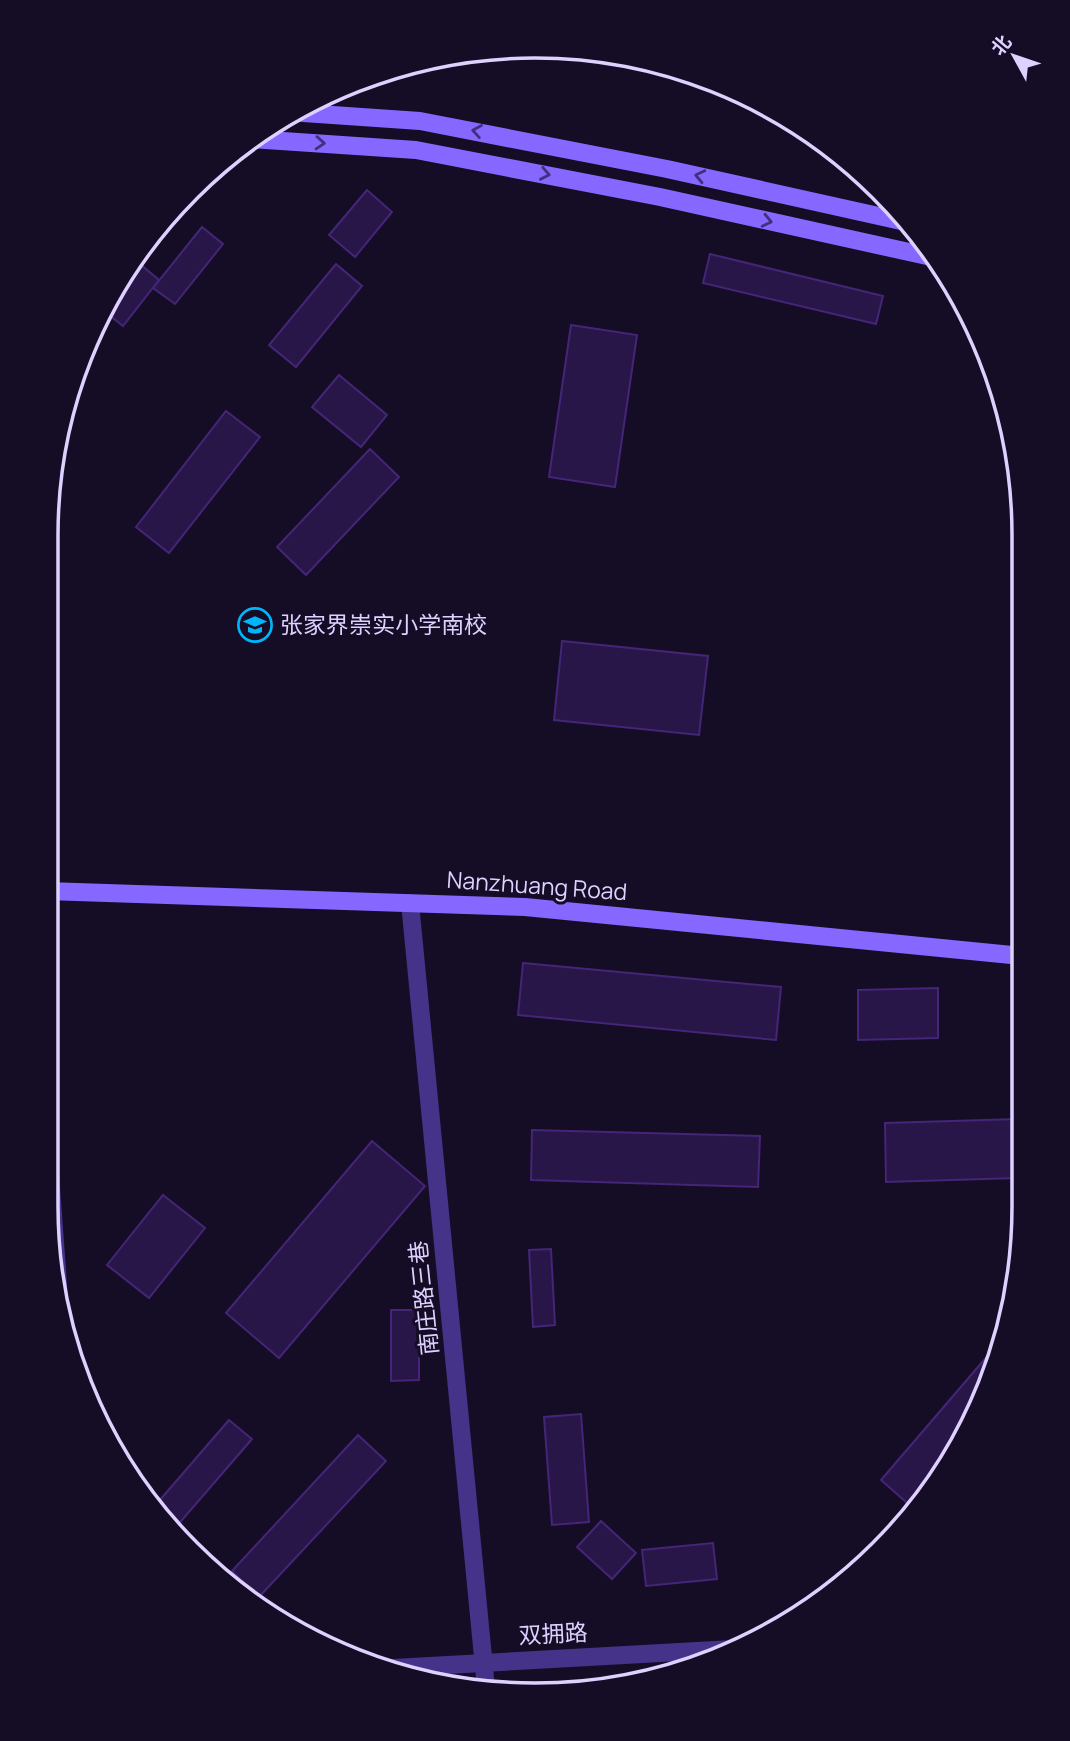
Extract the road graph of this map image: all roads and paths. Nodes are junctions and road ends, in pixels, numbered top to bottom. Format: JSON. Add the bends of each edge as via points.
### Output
{"nodes":[{"id":1,"x":312,"y":114,"type":"edge"},
{"id":2,"x":267,"y":140,"type":"edge"},
{"id":3,"x":893,"y":219,"type":"edge"},
{"id":4,"x":921,"y":255,"type":"edge"},
{"id":5,"x":58,"y":891,"type":"edge"},
{"id":6,"x":410,"y":903,"type":"junction"},
{"id":7,"x":1012,"y":955,"type":"edge"},
{"id":8,"x":709,"y":1650,"type":"edge"},
{"id":9,"x":484,"y":1661,"type":"junction"},
{"id":10,"x":409,"y":1667,"type":"edge"},
{"id":11,"x":485,"y":1680,"type":"edge"}],
"edges":[{"from":3,"to":1,"type":"main road","one_way":true,"via":[[420,121]]},
{"from":2,"to":4,"type":"main road","one_way":true,"via":[[416,150],[660,197]]},
{"from":5,"to":6,"type":"main road","name":"Nanzhuang Road"},
{"from":6,"to":7,"type":"main road","name":"Nanzhuang Road","via":[[526,907]]},
{"from":6,"to":9,"type":"street","name":"南庄路三巷"},
{"from":8,"to":9,"type":"street","name":"双拥路"},
{"from":9,"to":10,"type":"street","name":"双拥路"},
{"from":9,"to":11,"type":"street","name":"南庄路三巷"}]}
